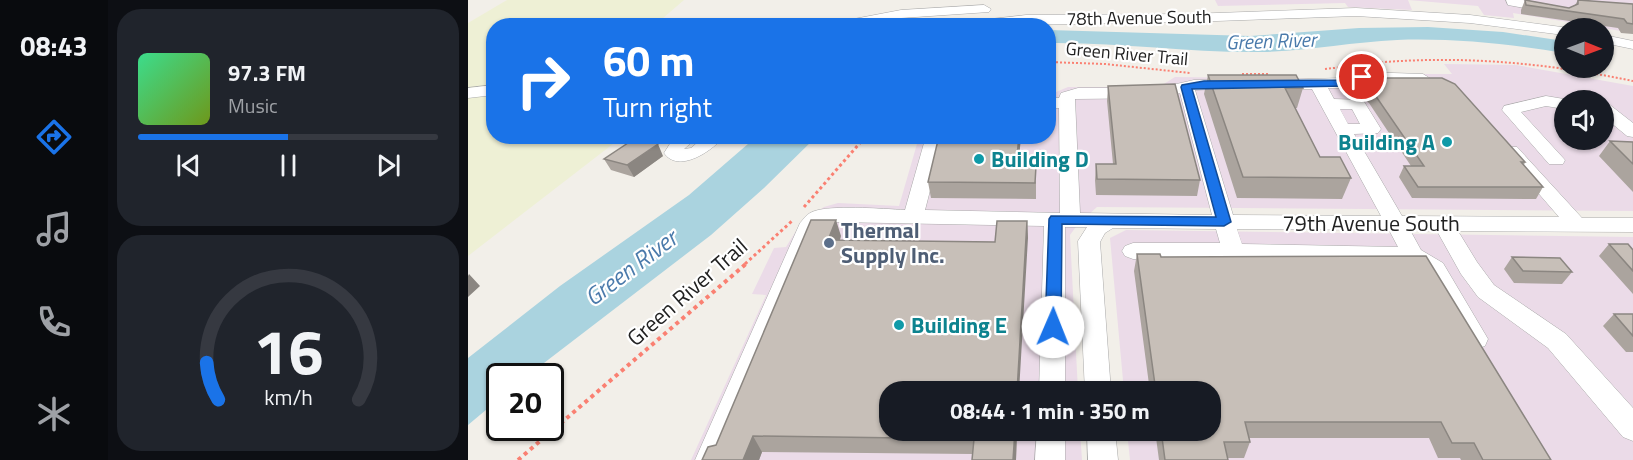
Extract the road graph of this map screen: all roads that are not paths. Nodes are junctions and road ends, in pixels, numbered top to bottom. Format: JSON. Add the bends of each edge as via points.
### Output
{"nodes":[{"id":1,"x":1512,"y":0,"type":"edge"},
{"id":2,"x":1558,"y":0,"type":"edge"},
{"id":3,"x":1185,"y":4,"type":"dead end"},
{"id":4,"x":1001,"y":7,"type":"dead end"},
{"id":5,"x":1413,"y":7,"type":"edge"},
{"id":6,"x":880,"y":18,"type":"edge"},
{"id":7,"x":1194,"y":18,"type":"junction"},
{"id":8,"x":1056,"y":19,"type":"edge"},
{"id":9,"x":1554,"y":25,"type":"edge"},
{"id":10,"x":1614,"y":41,"type":"edge"},
{"id":11,"x":1633,"y":45,"type":"edge"},
{"id":12,"x":1318,"y":77,"type":"junction"},
{"id":13,"x":1436,"y":79,"type":"edge"},
{"id":14,"x":1189,"y":80,"type":"junction"},
{"id":15,"x":486,"y":91,"type":"edge"},
{"id":16,"x":468,"y":93,"type":"edge"},
{"id":17,"x":1554,"y":102,"type":"edge"},
{"id":18,"x":1056,"y":103,"type":"edge"},
{"id":19,"x":1067,"y":103,"type":"junction"},
{"id":20,"x":1329,"y":104,"type":"junction"},
{"id":21,"x":1614,"y":117,"type":"edge"},
{"id":22,"x":1343,"y":129,"type":"junction"},
{"id":23,"x":1633,"y":132,"type":"edge"},
{"id":24,"x":1497,"y":135,"type":"edge"},
{"id":25,"x":681,"y":144,"type":"edge"},
{"id":26,"x":706,"y":144,"type":"edge"},
{"id":27,"x":933,"y":144,"type":"edge"},
{"id":28,"x":1556,"y":160,"type":"dead end"},
{"id":29,"x":913,"y":216,"type":"junction"},
{"id":30,"x":1063,"y":220,"type":"junction"},
{"id":31,"x":1109,"y":221,"type":"junction"},
{"id":32,"x":1224,"y":222,"type":"junction"},
{"id":33,"x":1396,"y":223,"type":"junction"},
{"id":34,"x":1443,"y":223,"type":"junction"},
{"id":35,"x":1576,"y":224,"type":"junction"},
{"id":36,"x":1625,"y":224,"type":"edge"},
{"id":37,"x":1633,"y":241,"type":"edge"},
{"id":38,"x":1133,"y":251,"type":"dead end"},
{"id":39,"x":1233,"y":251,"type":"junction"},
{"id":40,"x":1413,"y":255,"type":"junction"},
{"id":41,"x":1487,"y":358,"type":"edge"},
{"id":42,"x":1053,"y":381,"type":"edge"},
{"id":43,"x":1097,"y":381,"type":"edge"},
{"id":44,"x":1633,"y":428,"type":"edge"},
{"id":45,"x":1051,"y":441,"type":"edge"},
{"id":46,"x":1102,"y":441,"type":"edge"},
{"id":47,"x":710,"y":460,"type":"edge"},
{"id":48,"x":1050,"y":460,"type":"edge"},
{"id":49,"x":1103,"y":460,"type":"edge"}],
"edges":[{"from":1,"to":2,"type":"street","via":[[1564,10]]},
{"from":3,"to":7,"type":"street"},
{"from":4,"to":6,"type":"street"},
{"from":5,"to":7,"type":"street","name":"78th Avenue South"},
{"from":5,"to":9,"type":"street","name":"78th Avenue South","via":[[1470,19]]},
{"from":7,"to":8,"type":"street","name":"78th Avenue South"},
{"from":10,"to":11,"type":"street"},
{"from":12,"to":13,"type":"street","via":[[1345,83],[1362,77]]},
{"from":12,"to":14,"type":"street","via":[[1204,84]]},
{"from":12,"to":20,"type":"street"},
{"from":14,"to":19,"type":"street","via":[[1159,93],[1073,93],[1067,96]]},
{"from":14,"to":32,"type":"street"},
{"from":15,"to":16,"type":"street"},
{"from":17,"to":28,"type":"street","via":[[1510,110]]},
{"from":18,"to":19,"type":"street"},
{"from":19,"to":30,"type":"street"},
{"from":20,"to":22,"type":"street"},
{"from":20,"to":22,"type":"street","via":[[1357,104],[1372,129]]},
{"from":21,"to":23,"type":"street"},
{"from":22,"to":33,"type":"street"},
{"from":24,"to":35,"type":"street"},
{"from":25,"to":26,"type":"street","via":[[673,153],[677,156],[697,152]]},
{"from":27,"to":29,"type":"street"},
{"from":29,"to":30,"type":"street","name":"79th Avenue South"},
{"from":29,"to":47,"type":"street","name":"79th Avenue South","via":[[835,215],[818,217],[807,228]]},
{"from":30,"to":31,"type":"street","name":"79th Avenue South"},
{"from":30,"to":42,"type":"street"},
{"from":31,"to":32,"type":"street","name":"79th Avenue South"},
{"from":31,"to":43,"type":"street","via":[[1089,241]]},
{"from":32,"to":33,"type":"street","name":"79th Avenue South"},
{"from":32,"to":39,"type":"street"},
{"from":33,"to":34,"type":"street","name":"79th Avenue South"},
{"from":33,"to":40,"type":"street"},
{"from":34,"to":35,"type":"street","name":"79th Avenue South"},
{"from":34,"to":44,"type":"street","via":[[1486,291],[1557,341]]},
{"from":35,"to":36,"type":"street","name":"79th Avenue South"},
{"from":36,"to":37,"type":"street"},
{"from":38,"to":39,"type":"street"},
{"from":39,"to":40,"type":"street"},
{"from":40,"to":41,"type":"street","via":[[1435,268],[1443,279]]},
{"from":45,"to":48,"type":"street"},
{"from":46,"to":49,"type":"street"}]}
